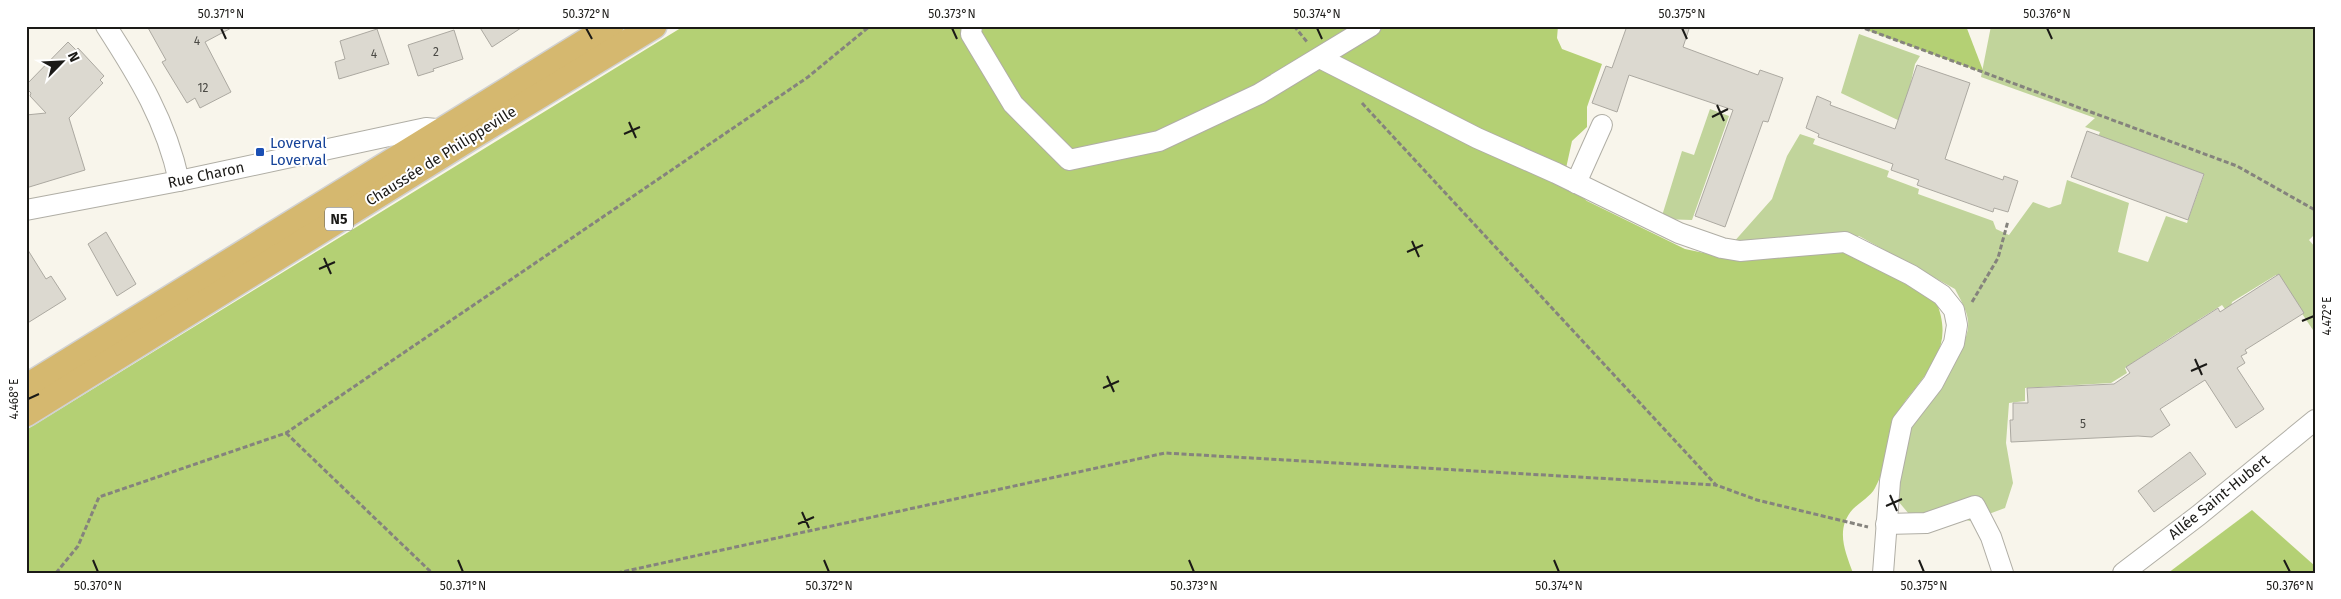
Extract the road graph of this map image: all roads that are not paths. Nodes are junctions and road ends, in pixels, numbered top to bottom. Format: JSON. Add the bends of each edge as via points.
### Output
{"nodes":[{"id":1,"x":106,"y":26,"type":"edge"},
{"id":2,"x":612,"y":26,"type":"edge"},
{"id":3,"x":654,"y":26,"type":"edge"},
{"id":4,"x":972,"y":26,"type":"edge"},
{"id":5,"x":1371,"y":26,"type":"edge"},
{"id":6,"x":1320,"y":58,"type":"junction"},
{"id":7,"x":1602,"y":125,"type":"dead end"},
{"id":8,"x":444,"y":130,"type":"junction"},
{"id":9,"x":474,"y":135,"type":"junction"},
{"id":10,"x":179,"y":181,"type":"junction"},
{"id":11,"x":1576,"y":183,"type":"junction"},
{"id":12,"x":26,"y":210,"type":"edge"},
{"id":13,"x":26,"y":387,"type":"edge"},
{"id":14,"x":26,"y":414,"type":"edge"},
{"id":15,"x":2315,"y":420,"type":"edge"},
{"id":16,"x":1886,"y":528,"type":"junction"},
{"id":17,"x":1883,"y":573,"type":"edge"},
{"id":18,"x":2003,"y":573,"type":"edge"},
{"id":19,"x":2123,"y":573,"type":"edge"}],
"edges":[{"from":1,"to":10,"type":"street","via":[[145,87],[165,130]]},
{"from":2,"to":8,"type":"main road","name":"Chaussée de Philippeville","number":"N5"},
{"from":3,"to":9,"type":"main road","name":"Chaussée de Philippeville","number":"N5"},
{"from":4,"to":6,"type":"street","via":[[971,34],[1013,104],[1069,160],[1159,141],[1259,94]]},
{"from":5,"to":6,"type":"street"},
{"from":6,"to":11,"type":"street","via":[[1477,138]]},
{"from":7,"to":11,"type":"street"},
{"from":8,"to":9,"type":"street","name":"Rue Charon"},
{"from":8,"to":10,"type":"street","name":"Rue Charon","via":[[426,128]]},
{"from":8,"to":13,"type":"main road","name":"Chaussée de Philippeville","number":"N5"},
{"from":9,"to":14,"type":"main road","name":"Chaussée de Philippeville","number":"N5"},
{"from":10,"to":12,"type":"street","name":"Rue Charon"},
{"from":11,"to":16,"type":"street","via":[[1679,233],[1722,248],[1757,251],[1845,242],[1911,275],[1942,295],[1954,310],[1957,325],[1954,343],[1933,383],[1902,423],[1890,481]]},
{"from":15,"to":19,"type":"street","name":"Allée Saint-Hubert"},
{"from":16,"to":17,"type":"street"},
{"from":16,"to":18,"type":"street","via":[[1926,522],[1975,506],[1991,537]]}]}
